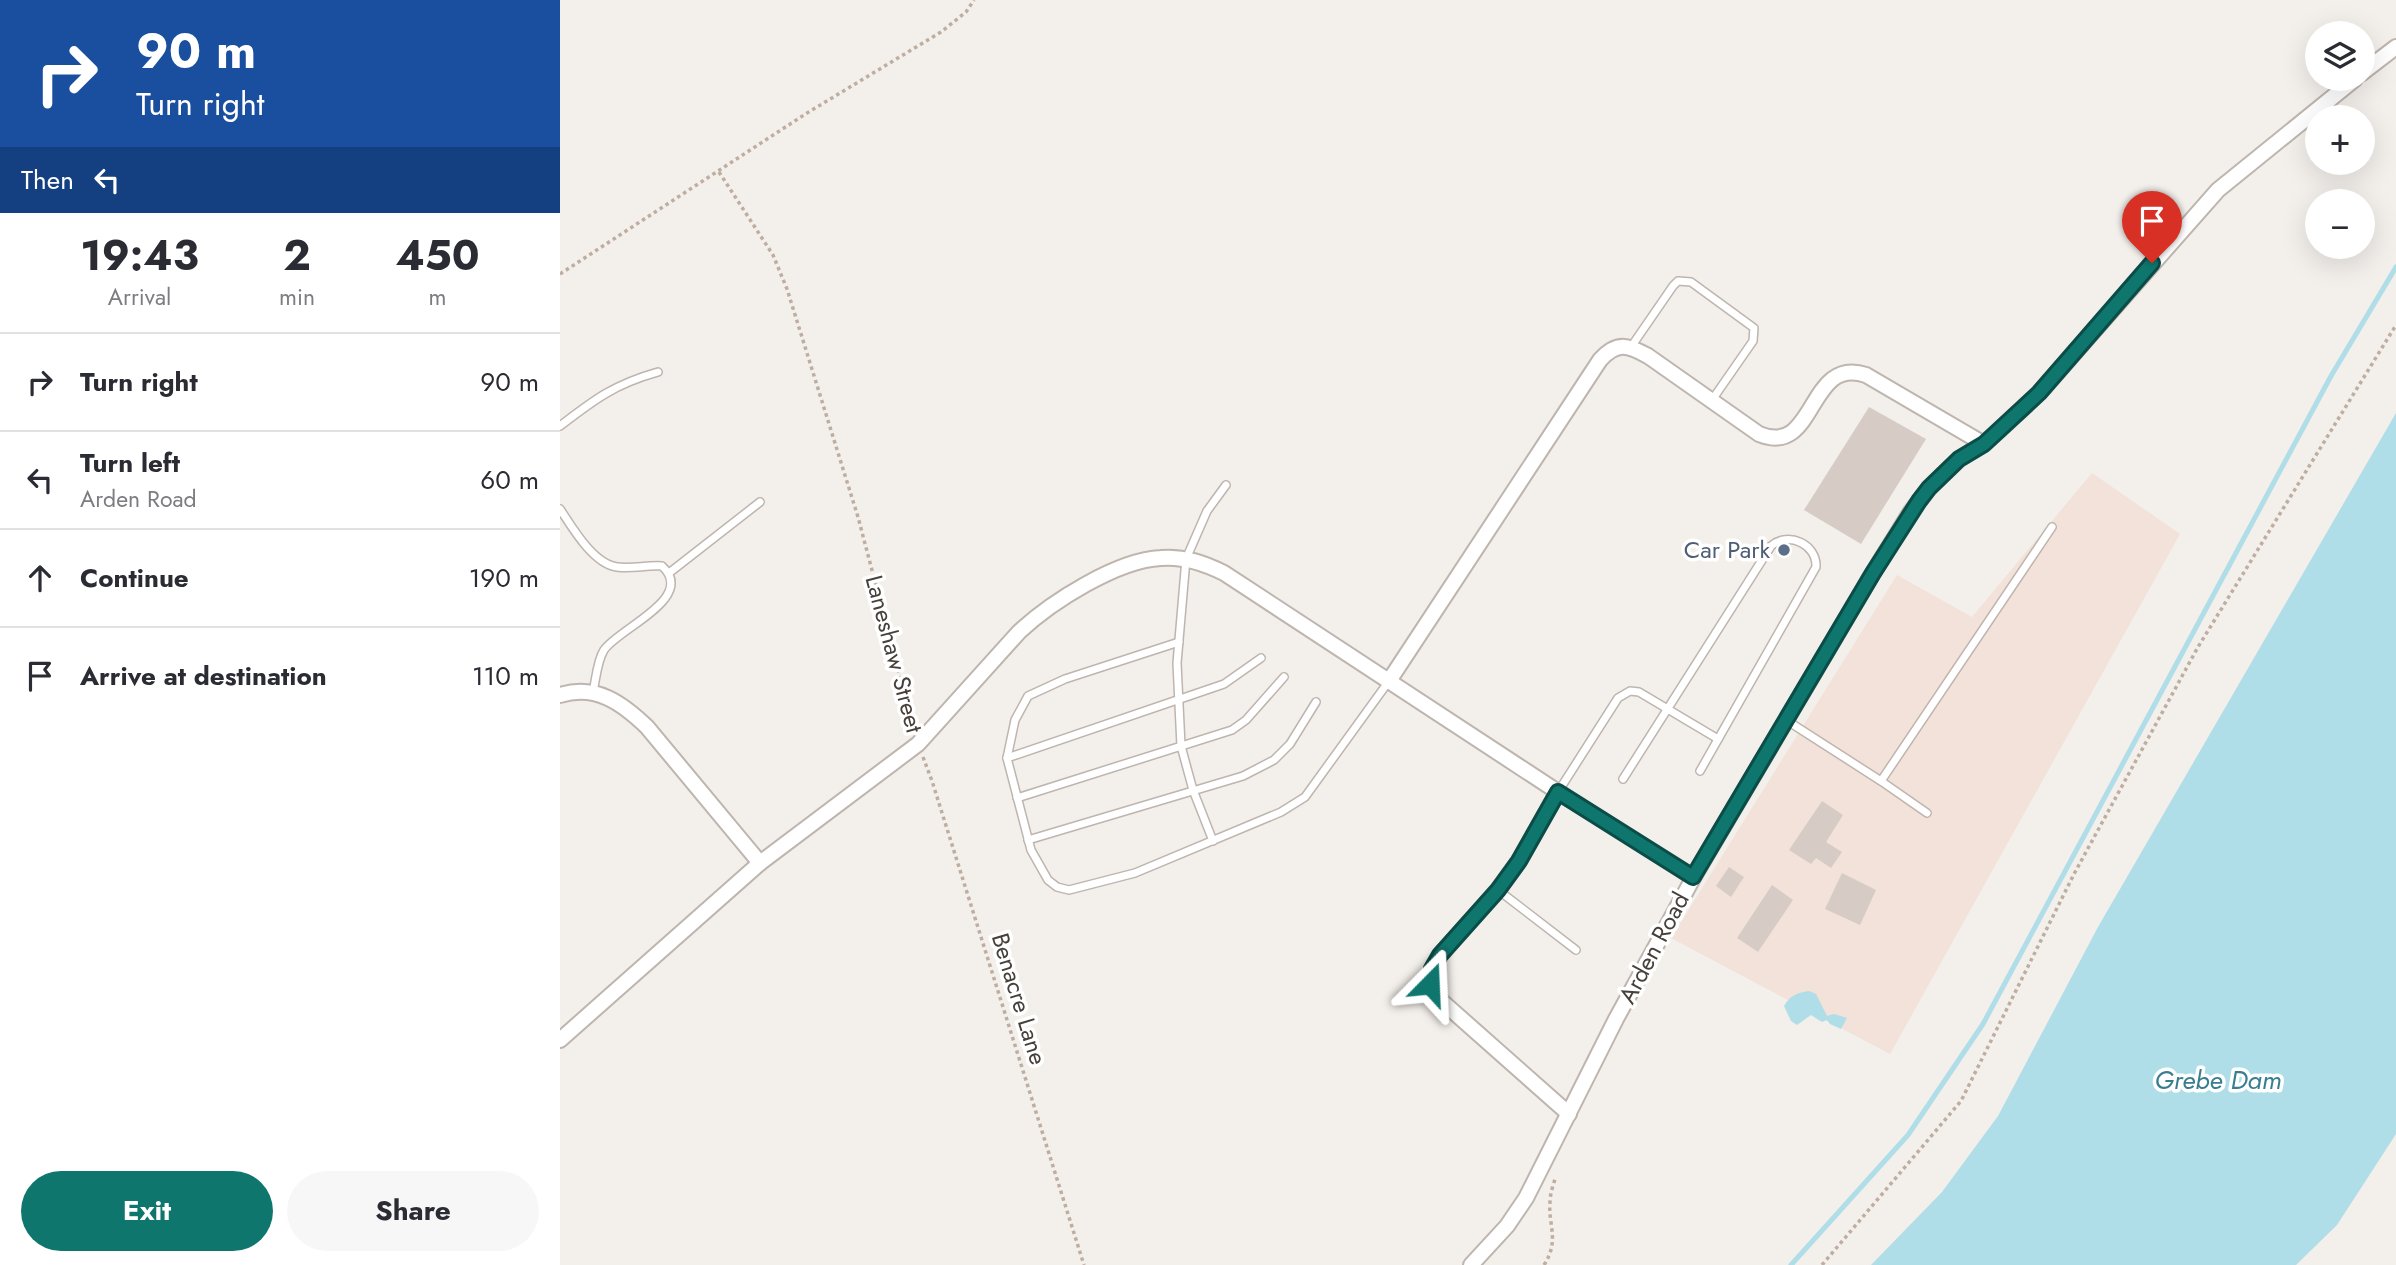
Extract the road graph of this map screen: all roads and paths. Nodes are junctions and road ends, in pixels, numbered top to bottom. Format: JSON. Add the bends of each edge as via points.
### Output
{"nodes":[{"id":1,"x":974,"y":0,"type":"edge"},
{"id":2,"x":2396,"y":47,"type":"edge"},
{"id":3,"x":2375,"y":63,"type":"edge"},
{"id":4,"x":2340,"y":91,"type":"edge"},
{"id":5,"x":719,"y":172,"type":"junction"},
{"id":6,"x":560,"y":274,"type":"edge"},
{"id":7,"x":2396,"y":325,"type":"edge"},
{"id":8,"x":1631,"y":347,"type":"junction"},
{"id":9,"x":658,"y":372,"type":"dead end"},
{"id":10,"x":1712,"y":401,"type":"junction"},
{"id":11,"x":560,"y":426,"type":"edge"},
{"id":12,"x":1984,"y":444,"type":"junction"},
{"id":13,"x":1226,"y":485,"type":"dead end"},
{"id":14,"x":760,"y":502,"type":"dead end"},
{"id":15,"x":560,"y":509,"type":"edge"},
{"id":16,"x":2052,"y":527,"type":"dead end"},
{"id":17,"x":1186,"y":559,"type":"junction"},
{"id":18,"x":669,"y":573,"type":"junction"},
{"id":19,"x":1179,"y":642,"type":"junction"},
{"id":20,"x":1261,"y":658,"type":"dead end"},
{"id":21,"x":1284,"y":677,"type":"dead end"},
{"id":22,"x":1389,"y":681,"type":"junction"},
{"id":23,"x":593,"y":692,"type":"junction"},
{"id":24,"x":560,"y":695,"type":"edge"},
{"id":25,"x":1178,"y":700,"type":"junction"},
{"id":26,"x":1316,"y":702,"type":"dead end"},
{"id":27,"x":1666,"y":708,"type":"junction"},
{"id":28,"x":1785,"y":719,"type":"junction"},
{"id":29,"x":1718,"y":739,"type":"junction"},
{"id":30,"x":918,"y":744,"type":"junction"},
{"id":31,"x":1181,"y":746,"type":"junction"},
{"id":32,"x":1007,"y":758,"type":"junction"},
{"id":33,"x":1700,"y":771,"type":"dead end"},
{"id":34,"x":1623,"y":779,"type":"dead end"},
{"id":35,"x":1881,"y":781,"type":"junction"},
{"id":36,"x":1193,"y":790,"type":"junction"},
{"id":37,"x":1558,"y":792,"type":"junction"},
{"id":38,"x":1017,"y":798,"type":"junction"},
{"id":39,"x":1927,"y":813,"type":"dead end"},
{"id":40,"x":1028,"y":839,"type":"junction"},
{"id":41,"x":1213,"y":841,"type":"junction"},
{"id":42,"x":760,"y":863,"type":"junction"},
{"id":43,"x":1693,"y":877,"type":"junction"},
{"id":44,"x":1498,"y":890,"type":"junction"},
{"id":45,"x":1576,"y":950,"type":"dead end"},
{"id":46,"x":560,"y":1040,"type":"edge"},
{"id":47,"x":1569,"y":1114,"type":"junction"},
{"id":48,"x":1555,"y":1178,"type":"dead end"},
{"id":49,"x":1084,"y":1265,"type":"edge"},
{"id":50,"x":1471,"y":1265,"type":"edge"},
{"id":51,"x":1544,"y":1265,"type":"edge"},
{"id":52,"x":1822,"y":1265,"type":"edge"}],
"edges":[{"from":1,"to":5,"type":"path","via":[[941,32]]},
{"from":2,"to":3,"type":"street"},
{"from":4,"to":12,"type":"street","name":"Arden Road","via":[[2218,190],[2039,393]]},
{"from":5,"to":6,"type":"path"},
{"from":5,"to":30,"type":"path","name":"Laneshaw Street","via":[[773,255],[787,289],[858,517]]},
{"from":7,"to":52,"type":"path","via":[[2197,647],[2074,874],[1961,1101]]},
{"from":8,"to":10,"type":"street"},
{"from":8,"to":10,"type":"lane","via":[[1673,286],[1678,281],[1691,282],[1754,328],[1755,335]]},
{"from":8,"to":22,"type":"street","via":[[1619,346],[1600,360]]},
{"from":9,"to":11,"type":"lane","via":[[601,394]]},
{"from":10,"to":12,"type":"street","via":[[1759,434],[1780,438],[1799,426],[1834,377],[1854,371]]},
{"from":12,"to":28,"type":"street","name":"Arden Road","via":[[1959,459],[1910,513]]},
{"from":13,"to":17,"type":"lane","via":[[1207,511]]},
{"from":14,"to":18,"type":"lane"},
{"from":15,"to":18,"type":"lane","via":[[598,558],[614,567],[662,566]]},
{"from":16,"to":35,"type":"lane"},
{"from":17,"to":19,"type":"lane"},
{"from":17,"to":22,"type":"street","via":[[1224,573]]},
{"from":17,"to":30,"type":"street","via":[[1140,561],[1057,601],[1019,632]]},
{"from":18,"to":23,"type":"lane","via":[[669,595],[604,650]]},
{"from":19,"to":25,"type":"lane"},
{"from":19,"to":32,"type":"lane","via":[[1065,679],[1028,696],[1015,720]]},
{"from":20,"to":25,"type":"lane","via":[[1224,684]]},
{"from":21,"to":31,"type":"lane","via":[[1232,730]]},
{"from":22,"to":37,"type":"street"},
{"from":22,"to":41,"type":"lane","via":[[1305,797]]},
{"from":23,"to":24,"type":"street"},
{"from":23,"to":42,"type":"street","via":[[628,709],[647,727]]},
{"from":25,"to":31,"type":"lane"},
{"from":25,"to":32,"type":"lane"},
{"from":26,"to":36,"type":"lane","via":[[1290,744],[1274,760],[1243,776]]},
{"from":27,"to":29,"type":"lane"},
{"from":27,"to":29,"type":"lane","via":[[1771,546],[1785,538],[1799,542],[1815,556],[1816,567]]},
{"from":27,"to":34,"type":"lane"},
{"from":27,"to":37,"type":"lane","via":[[1639,692],[1623,694]]},
{"from":28,"to":35,"type":"lane"},
{"from":28,"to":43,"type":"street","name":"Arden Road"},
{"from":29,"to":33,"type":"lane"},
{"from":30,"to":42,"type":"street","name":"Laneshaw Street"},
{"from":30,"to":49,"type":"path","name":"Benacre Lane"},
{"from":31,"to":36,"type":"lane"},
{"from":31,"to":38,"type":"lane"},
{"from":32,"to":38,"type":"lane"},
{"from":35,"to":39,"type":"lane"},
{"from":36,"to":40,"type":"lane"},
{"from":36,"to":41,"type":"lane"},
{"from":37,"to":43,"type":"lane"},
{"from":37,"to":44,"type":"street"},
{"from":38,"to":40,"type":"lane"},
{"from":40,"to":41,"type":"lane","via":[[1048,880],[1069,890],[1135,873]]},
{"from":42,"to":46,"type":"street","name":"Laneshaw Street"},
{"from":43,"to":47,"type":"street","name":"Arden Road"},
{"from":44,"to":45,"type":"lane"},
{"from":44,"to":47,"type":"street","via":[[1440,955],[1430,984],[1438,998]]},
{"from":47,"to":50,"type":"street","name":"Arden Road","via":[[1517,1213]]},
{"from":48,"to":51,"type":"path","via":[[1549,1204],[1550,1256]]}]}
